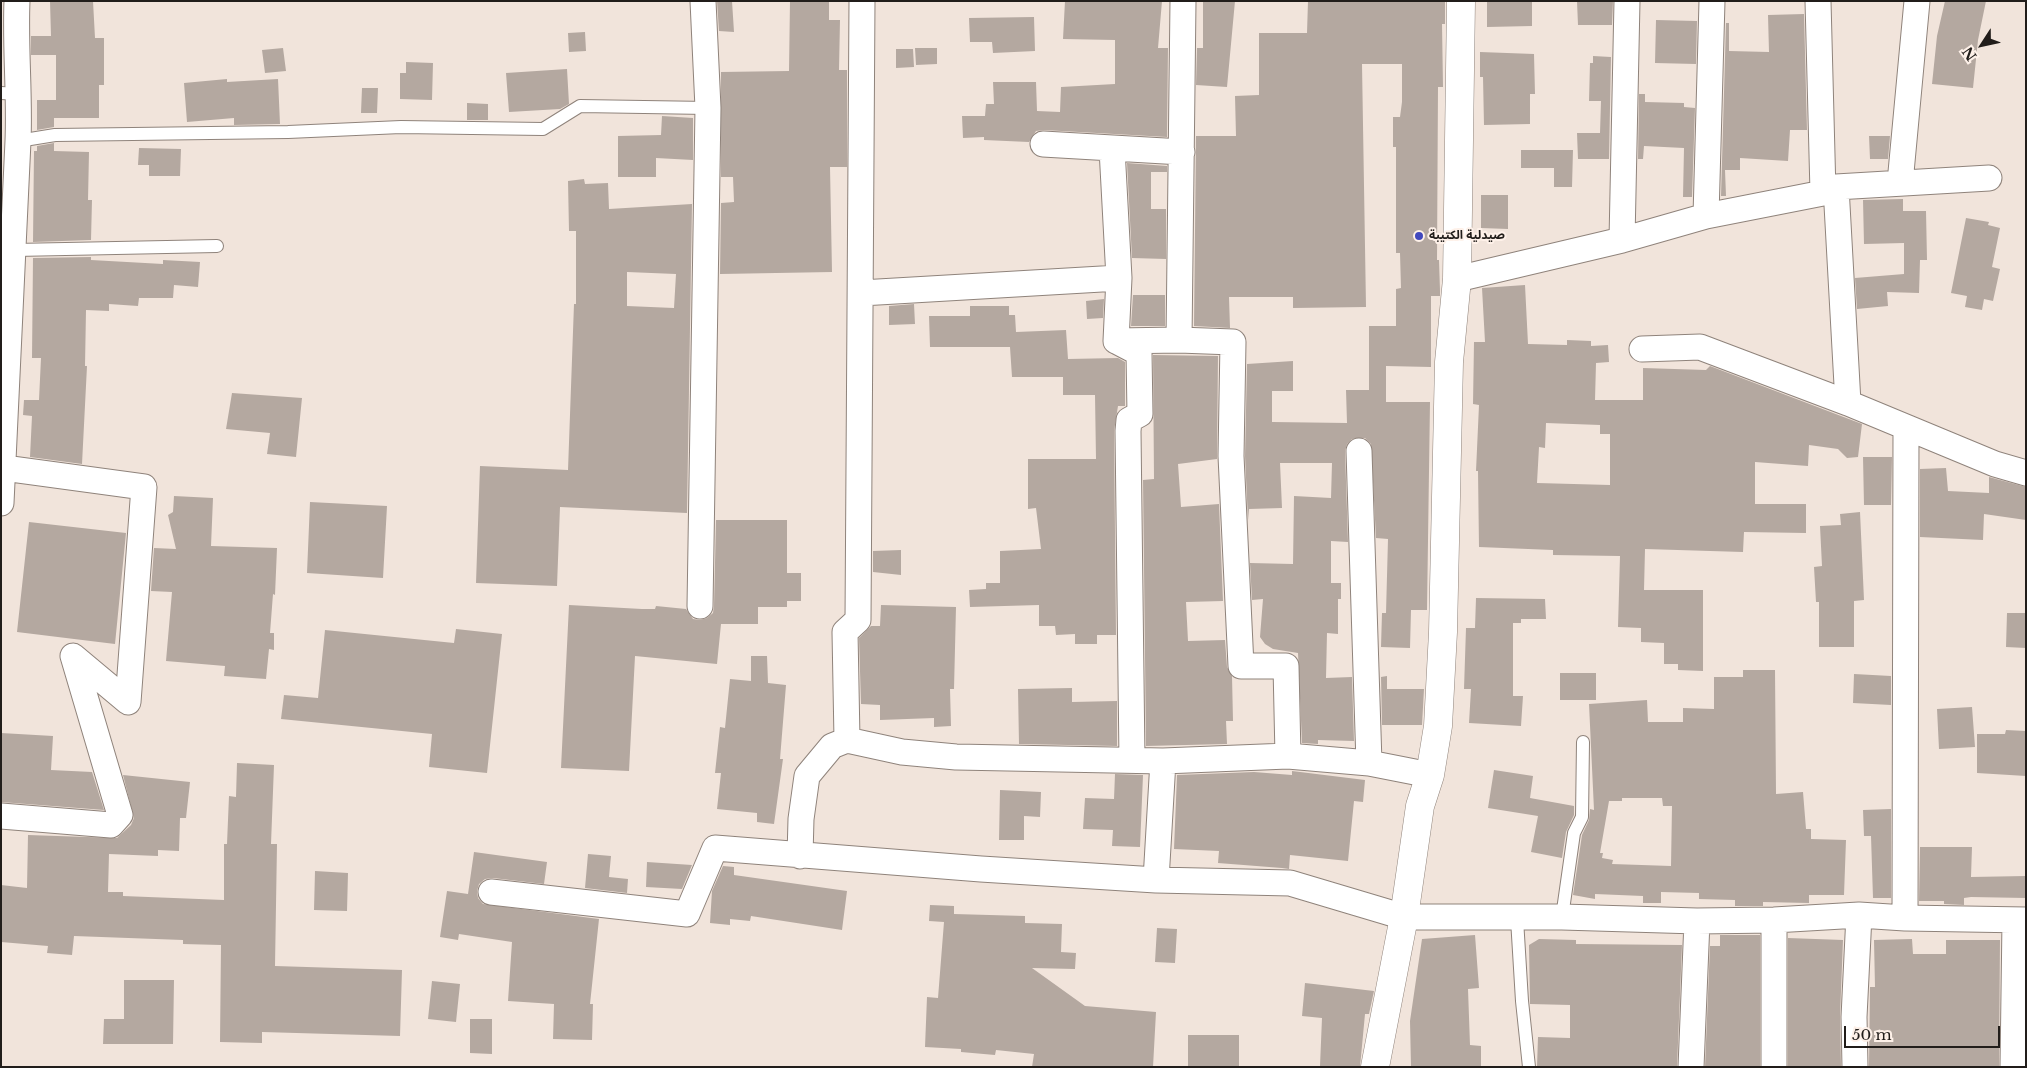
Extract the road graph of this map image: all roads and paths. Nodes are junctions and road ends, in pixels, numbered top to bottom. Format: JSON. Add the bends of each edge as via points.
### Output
{"nodes":[{"id":1,"x":17,"y":1,"type":"edge"},
{"id":2,"x":703,"y":1,"type":"edge"},
{"id":3,"x":862,"y":1,"type":"edge"},
{"id":4,"x":1183,"y":1,"type":"edge"},
{"id":5,"x":1461,"y":1,"type":"edge"},
{"id":6,"x":1627,"y":1,"type":"edge"},
{"id":7,"x":1712,"y":1,"type":"edge"},
{"id":8,"x":1818,"y":1,"type":"edge"},
{"id":9,"x":1917,"y":1,"type":"edge"},
{"id":10,"x":11,"y":93,"type":"edge"},
{"id":11,"x":708,"y":108,"type":"junction"},
{"id":12,"x":18,"y":142,"type":"junction"},
{"id":13,"x":1043,"y":144,"type":"dead end"},
{"id":14,"x":1112,"y":149,"type":"junction"},
{"id":15,"x":1182,"y":152,"type":"junction"},
{"id":16,"x":1989,"y":178,"type":"dead end"},
{"id":17,"x":1900,"y":183,"type":"junction"},
{"id":18,"x":1830,"y":190,"type":"junction"},
{"id":19,"x":1706,"y":216,"type":"junction"},
{"id":20,"x":1622,"y":240,"type":"junction"},
{"id":21,"x":217,"y":246,"type":"dead end"},
{"id":22,"x":15,"y":250,"type":"junction"},
{"id":23,"x":1119,"y":278,"type":"junction"},
{"id":24,"x":1457,"y":279,"type":"junction"},
{"id":25,"x":861,"y":293,"type":"junction"},
{"id":26,"x":1179,"y":340,"type":"junction"},
{"id":27,"x":1116,"y":341,"type":"junction"},
{"id":28,"x":1642,"y":349,"type":"dead end"},
{"id":29,"x":1848,"y":403,"type":"junction"},
{"id":30,"x":1906,"y":428,"type":"junction"},
{"id":31,"x":1359,"y":451,"type":"dead end"},
{"id":32,"x":4,"y":468,"type":"junction"},
{"id":33,"x":2026,"y":474,"type":"edge"},
{"id":34,"x":1,"y":503,"type":"edge"},
{"id":35,"x":700,"y":606,"type":"dead end"},
{"id":36,"x":847,"y":740,"type":"junction"},
{"id":37,"x":1583,"y":742,"type":"dead end"},
{"id":38,"x":1288,"y":756,"type":"junction"},
{"id":39,"x":1132,"y":760,"type":"junction"},
{"id":40,"x":1163,"y":761,"type":"junction"},
{"id":41,"x":1370,"y":764,"type":"junction"},
{"id":42,"x":1430,"y":775,"type":"junction"},
{"id":43,"x":1,"y":816,"type":"edge"},
{"id":44,"x":800,"y":856,"type":"junction"},
{"id":45,"x":1156,"y":880,"type":"junction"},
{"id":46,"x":491,"y":892,"type":"dead end"},
{"id":47,"x":1858,"y":915,"type":"junction"},
{"id":48,"x":1404,"y":917,"type":"junction"},
{"id":49,"x":1562,"y":917,"type":"junction"},
{"id":50,"x":1517,"y":918,"type":"junction"},
{"id":51,"x":1906,"y":918,"type":"junction"},
{"id":52,"x":1774,"y":920,"type":"junction"},
{"id":53,"x":2020,"y":920,"type":"edge"},
{"id":54,"x":1697,"y":921,"type":"junction"},
{"id":55,"x":1374,"y":1067,"type":"edge"},
{"id":56,"x":1529,"y":1067,"type":"edge"},
{"id":57,"x":1691,"y":1067,"type":"edge"},
{"id":58,"x":1774,"y":1067,"type":"edge"},
{"id":59,"x":1855,"y":1067,"type":"edge"},
{"id":60,"x":2013,"y":1067,"type":"edge"}],
"edges":[{"from":1,"to":10,"type":"street"},
{"from":2,"to":11,"type":"street"},
{"from":3,"to":25,"type":"street"},
{"from":4,"to":15,"type":"street"},
{"from":5,"to":24,"type":"street"},
{"from":6,"to":20,"type":"street"},
{"from":7,"to":19,"type":"street"},
{"from":8,"to":18,"type":"street"},
{"from":9,"to":17,"type":"street"},
{"from":10,"to":12,"type":"street"},
{"from":11,"to":12,"type":"lane","via":[[580,106],[543,129],[401,128],[55,135]]},
{"from":11,"to":35,"type":"street"},
{"from":12,"to":22,"type":"street"},
{"from":13,"to":14,"type":"street"},
{"from":14,"to":15,"type":"street"},
{"from":14,"to":23,"type":"street"},
{"from":15,"to":26,"type":"street"},
{"from":16,"to":17,"type":"street"},
{"from":17,"to":18,"type":"street"},
{"from":18,"to":19,"type":"street"},
{"from":18,"to":29,"type":"street"},
{"from":19,"to":20,"type":"street"},
{"from":20,"to":24,"type":"street"},
{"from":21,"to":22,"type":"lane"},
{"from":22,"to":32,"type":"street"},
{"from":23,"to":25,"type":"street"},
{"from":23,"to":27,"type":"street"},
{"from":24,"to":42,"type":"street","via":[[1449,362],[1438,726]]},
{"from":25,"to":36,"type":"street","via":[[858,620],[846,632]]},
{"from":26,"to":27,"type":"street"},
{"from":26,"to":38,"type":"street","via":[[1233,342],[1231,456],[1241,666],[1286,666]]},
{"from":27,"to":39,"type":"street","via":[[1139,353],[1140,414],[1128,420]]},
{"from":28,"to":29,"type":"street","via":[[1700,347]]},
{"from":29,"to":30,"type":"street"},
{"from":30,"to":33,"type":"street"},
{"from":30,"to":51,"type":"street"},
{"from":31,"to":41,"type":"street"},
{"from":32,"to":34,"type":"street"},
{"from":32,"to":43,"type":"street","via":[[144,487],[128,702],[73,656],[120,815],[111,825]]},
{"from":36,"to":39,"type":"street","via":[[902,752],[956,757]]},
{"from":36,"to":44,"type":"street","via":[[832,746],[807,776]]},
{"from":37,"to":49,"type":"lane","via":[[1582,817],[1574,833]]},
{"from":38,"to":40,"type":"street"},
{"from":38,"to":41,"type":"street"},
{"from":39,"to":40,"type":"street"},
{"from":40,"to":45,"type":"street"},
{"from":41,"to":42,"type":"street"},
{"from":42,"to":48,"type":"street","via":[[1420,806]]},
{"from":44,"to":45,"type":"street"},
{"from":44,"to":46,"type":"street","via":[[714,848],[687,914]]},
{"from":45,"to":48,"type":"street","via":[[1290,883]]},
{"from":47,"to":51,"type":"street"},
{"from":47,"to":52,"type":"street"},
{"from":47,"to":59,"type":"street"},
{"from":48,"to":50,"type":"street"},
{"from":48,"to":55,"type":"street"},
{"from":49,"to":50,"type":"street"},
{"from":49,"to":54,"type":"street"},
{"from":50,"to":56,"type":"lane"},
{"from":51,"to":53,"type":"street"},
{"from":52,"to":54,"type":"street"},
{"from":52,"to":58,"type":"street"},
{"from":53,"to":60,"type":"street"},
{"from":54,"to":57,"type":"street"}]}
